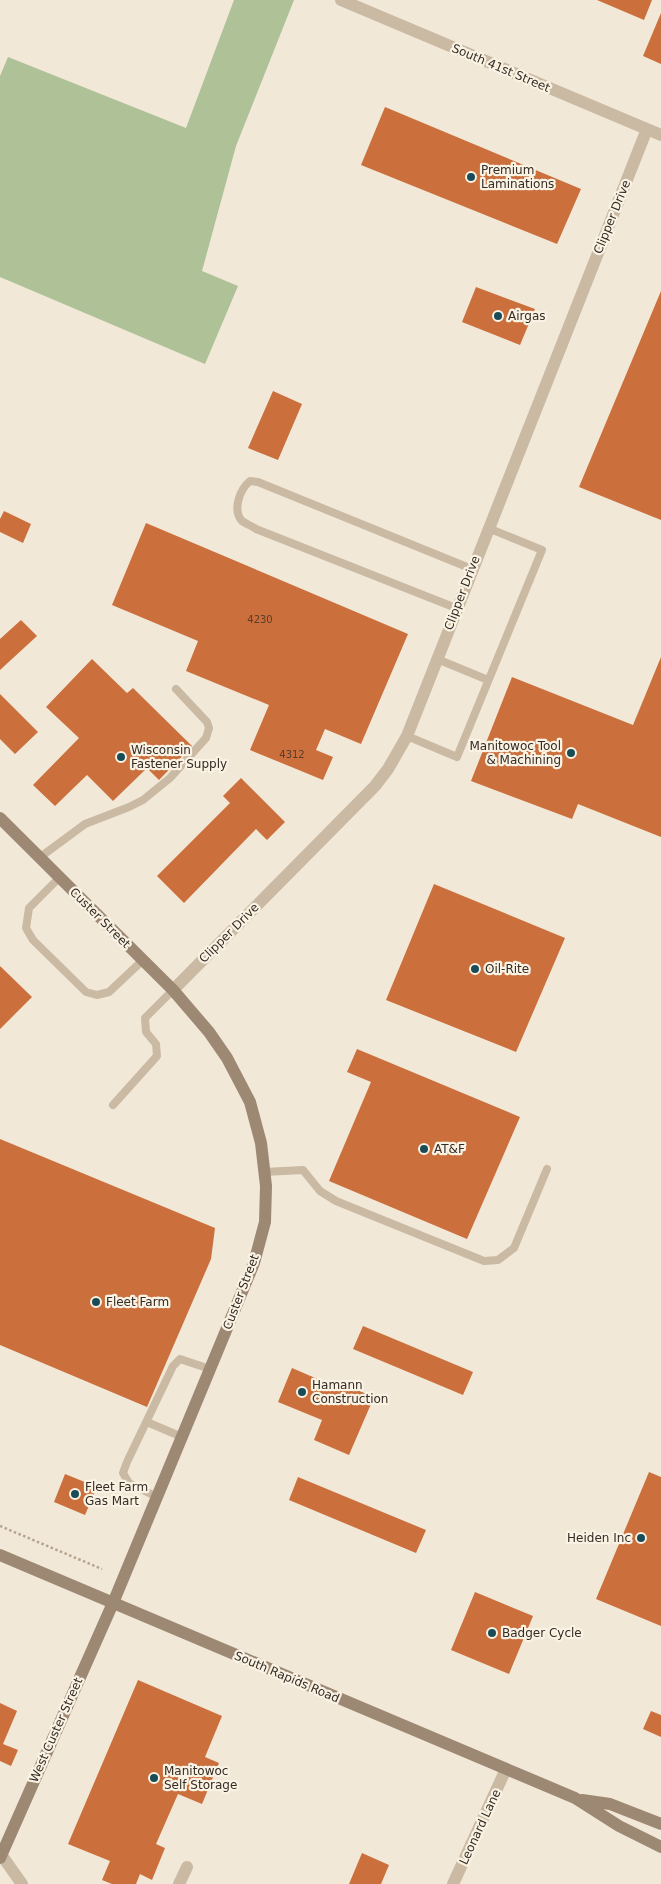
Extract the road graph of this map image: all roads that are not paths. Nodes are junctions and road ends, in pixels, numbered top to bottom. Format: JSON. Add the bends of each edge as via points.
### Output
{"nodes":[{"id":1,"x":341,"y":0,"type":"edge"},
{"id":2,"x":647,"y":129,"type":"junction"},
{"id":3,"x":661,"y":135,"type":"edge"},
{"id":4,"x":488,"y":528,"type":"junction"},
{"id":5,"x":472,"y":569,"type":"junction"},
{"id":6,"x":456,"y":608,"type":"junction"},
{"id":7,"x":437,"y":659,"type":"junction"},
{"id":8,"x":488,"y":680,"type":"junction"},
{"id":9,"x":176,"y":689,"type":"dead end"},
{"id":10,"x":407,"y":736,"type":"junction"},
{"id":11,"x":0,"y":818,"type":"edge"},
{"id":12,"x":40,"y":858,"type":"junction"},
{"id":13,"x":60,"y":878,"type":"junction"},
{"id":14,"x":143,"y":960,"type":"junction"},
{"id":15,"x":173,"y":990,"type":"junction"},
{"id":16,"x":113,"y":1105,"type":"dead end"},
{"id":17,"x":547,"y":1169,"type":"dead end"},
{"id":18,"x":264,"y":1172,"type":"junction"},
{"id":19,"x":210,"y":1369,"type":"junction"},
{"id":20,"x":147,"y":1422,"type":"junction"},
{"id":21,"x":182,"y":1437,"type":"junction"},
{"id":22,"x":157,"y":1497,"type":"junction"},
{"id":23,"x":0,"y":1555,"type":"edge"},
{"id":24,"x":113,"y":1603,"type":"junction"},
{"id":25,"x":506,"y":1769,"type":"junction"},
{"id":26,"x":575,"y":1798,"type":"junction"},
{"id":27,"x":661,"y":1824,"type":"edge"},
{"id":28,"x":661,"y":1847,"type":"edge"},
{"id":29,"x":0,"y":1855,"type":"edge"},
{"id":30,"x":187,"y":1867,"type":"dead end"},
{"id":31,"x":22,"y":1884,"type":"edge"},
{"id":32,"x":179,"y":1884,"type":"edge"},
{"id":33,"x":453,"y":1884,"type":"edge"}],
"edges":[{"from":1,"to":2,"type":"street","name":"South 41st Street"},
{"from":2,"to":3,"type":"street","name":"South 41st Street"},
{"from":2,"to":4,"type":"street","name":"Clipper Drive"},
{"from":4,"to":5,"type":"street","name":"Clipper Drive"},
{"from":4,"to":8,"type":"lane","via":[[542,550]]},
{"from":5,"to":6,"type":"street","name":"Clipper Drive"},
{"from":5,"to":6,"type":"lane","via":[[258,482],[245,485],[240,493],[238,512],[242,520],[256,529]]},
{"from":6,"to":7,"type":"street","name":"Clipper Drive"},
{"from":7,"to":8,"type":"lane"},
{"from":7,"to":10,"type":"street","name":"Clipper Drive"},
{"from":8,"to":10,"type":"lane","via":[[457,757]]},
{"from":9,"to":12,"type":"lane","via":[[207,722],[206,738],[170,778],[143,800],[85,824]]},
{"from":10,"to":15,"type":"street","name":"Clipper Drive","via":[[374,786]]},
{"from":11,"to":12,"type":"main road","name":"Custer Street"},
{"from":12,"to":13,"type":"main road","name":"Custer Street"},
{"from":13,"to":14,"type":"main road","name":"Custer Street"},
{"from":13,"to":14,"type":"lane","via":[[28,908],[26,928],[33,940],[86,992],[97,995],[109,992]]},
{"from":14,"to":15,"type":"main road","name":"Custer Street"},
{"from":15,"to":16,"type":"lane","via":[[145,1018],[146,1032],[156,1044],[157,1056]]},
{"from":15,"to":18,"type":"main road","name":"Custer Street","via":[[227,1058],[250,1102],[261,1143]]},
{"from":17,"to":18,"type":"lane","via":[[514,1248],[498,1260],[484,1261],[336,1201],[320,1191],[303,1170]]},
{"from":18,"to":19,"type":"main road","name":"Custer Street","via":[[265,1222],[254,1263]]},
{"from":19,"to":20,"type":"lane","via":[[180,1359],[173,1366]]},
{"from":19,"to":21,"type":"main road","name":"Custer Street"},
{"from":20,"to":21,"type":"lane"},
{"from":20,"to":22,"type":"lane","via":[[123,1473],[129,1483]]},
{"from":21,"to":22,"type":"main road","name":"Custer Street"},
{"from":22,"to":24,"type":"main road","name":"Custer Street"},
{"from":23,"to":24,"type":"main road","name":"South Rapids Road"},
{"from":24,"to":25,"type":"main road","name":"South Rapids Road"},
{"from":24,"to":29,"type":"main road","name":"West Custer Street"},
{"from":25,"to":26,"type":"main road","name":"South Rapids Road"},
{"from":25,"to":33,"type":"street","name":"Leonard Lane"},
{"from":26,"to":27,"type":"main road","name":"South Rapids Road","via":[[610,1804]]},
{"from":26,"to":28,"type":"main road","name":"South Rapids Road","via":[[619,1826]]},
{"from":29,"to":31,"type":"street"},
{"from":30,"to":32,"type":"street"}]}
